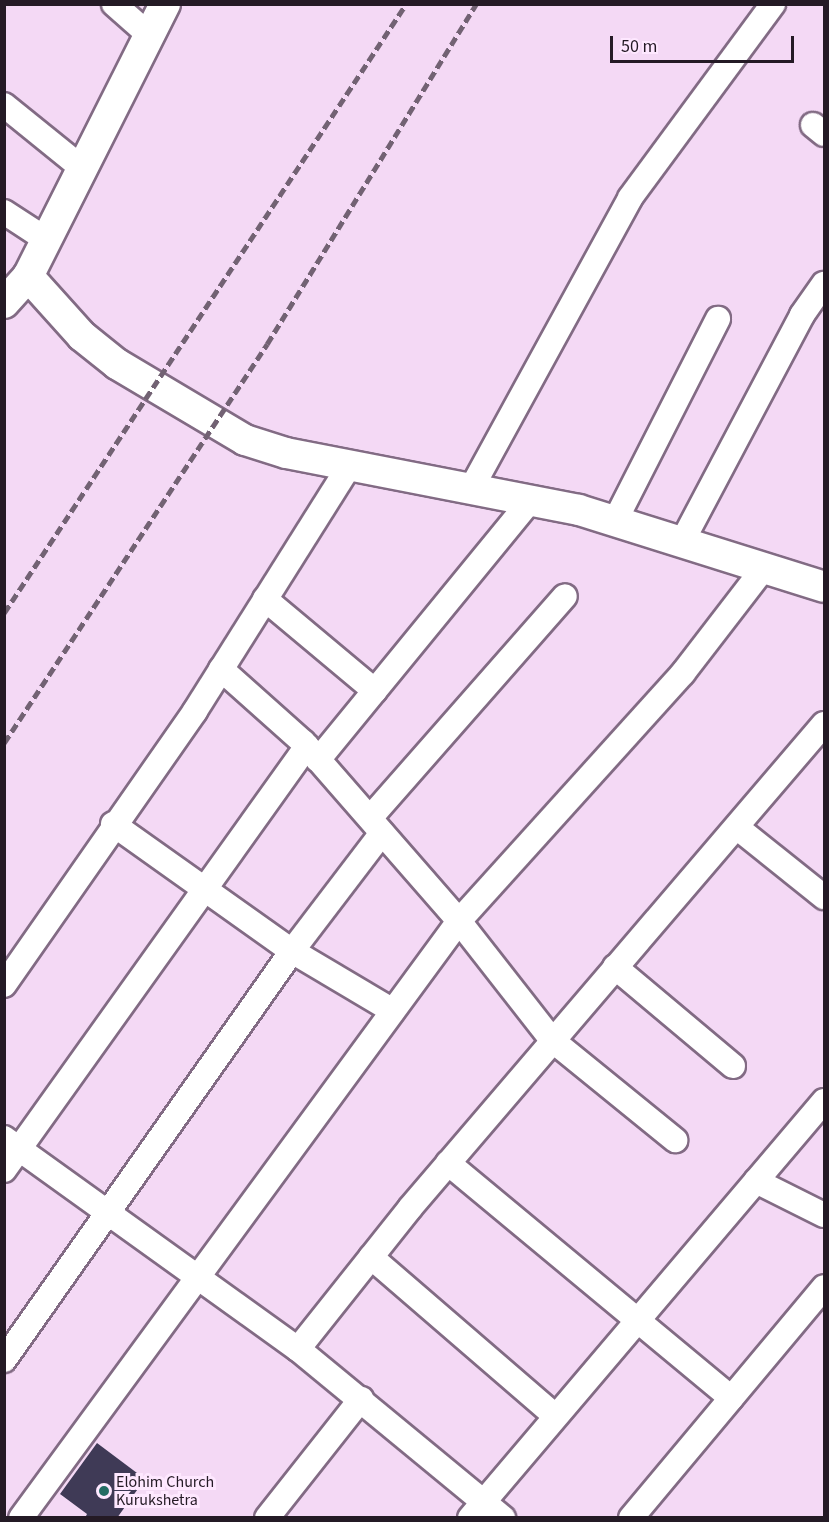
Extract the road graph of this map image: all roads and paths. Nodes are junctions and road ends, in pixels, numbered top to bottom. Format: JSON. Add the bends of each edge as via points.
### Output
{"nodes":[{"id":1,"x":114,"y":4,"type":"edge"},
{"id":2,"x":165,"y":4,"type":"edge"},
{"id":3,"x":773,"y":4,"type":"edge"},
{"id":4,"x":149,"y":35,"type":"junction"},
{"id":5,"x":4,"y":105,"type":"edge"},
{"id":6,"x":83,"y":169,"type":"junction"},
{"id":7,"x":4,"y":212,"type":"edge"},
{"id":8,"x":47,"y":240,"type":"junction"},
{"id":9,"x":28,"y":276,"type":"junction"},
{"id":10,"x":825,"y":284,"type":"edge"},
{"id":11,"x":4,"y":303,"type":"edge"},
{"id":12,"x":718,"y":319,"type":"dead end"},
{"id":13,"x":350,"y":465,"type":"junction"},
{"id":14,"x":471,"y":489,"type":"junction"},
{"id":15,"x":531,"y":500,"type":"junction"},
{"id":16,"x":615,"y":521,"type":"junction"},
{"id":17,"x":682,"y":542,"type":"junction"},
{"id":18,"x":764,"y":568,"type":"junction"},
{"id":19,"x":825,"y":587,"type":"edge"},
{"id":20,"x":565,"y":596,"type":"dead end"},
{"id":21,"x":265,"y":599,"type":"junction"},
{"id":22,"x":220,"y":669,"type":"junction"},
{"id":23,"x":375,"y":691,"type":"junction"},
{"id":24,"x":825,"y":724,"type":"edge"},
{"id":25,"x":313,"y":753,"type":"junction"},
{"id":26,"x":113,"y":824,"type":"junction"},
{"id":27,"x":376,"y":826,"type":"junction"},
{"id":28,"x":739,"y":829,"type":"junction"},
{"id":29,"x":202,"y":887,"type":"junction"},
{"id":30,"x":825,"y":897,"type":"edge"},
{"id":31,"x":459,"y":921,"type":"junction"},
{"id":32,"x":292,"y":951,"type":"junction"},
{"id":33,"x":615,"y":967,"type":"junction"},
{"id":34,"x":4,"y":985,"type":"edge"},
{"id":35,"x":393,"y":1011,"type":"junction"},
{"id":36,"x":552,"y":1040,"type":"junction"},
{"id":37,"x":733,"y":1066,"type":"dead end"},
{"id":38,"x":825,"y":1101,"type":"edge"},
{"id":39,"x":675,"y":1140,"type":"dead end"},
{"id":40,"x":12,"y":1143,"type":"edge"},
{"id":41,"x":448,"y":1163,"type":"junction"},
{"id":42,"x":4,"y":1170,"type":"edge"},
{"id":43,"x":756,"y":1181,"type":"junction"},
{"id":44,"x":110,"y":1213,"type":"junction"},
{"id":45,"x":825,"y":1215,"type":"edge"},
{"id":46,"x":371,"y":1257,"type":"junction"},
{"id":47,"x":198,"y":1277,"type":"junction"},
{"id":48,"x":825,"y":1287,"type":"edge"},
{"id":49,"x":638,"y":1317,"type":"junction"},
{"id":50,"x":298,"y":1349,"type":"junction"},
{"id":51,"x":4,"y":1359,"type":"edge"},
{"id":52,"x":731,"y":1398,"type":"junction"},
{"id":53,"x":361,"y":1399,"type":"junction"},
{"id":54,"x":555,"y":1416,"type":"junction"},
{"id":55,"x":4,"y":1506,"type":"edge"},
{"id":56,"x":477,"y":1510,"type":"edge"},
{"id":57,"x":21,"y":1518,"type":"edge"},
{"id":58,"x":267,"y":1518,"type":"edge"},
{"id":59,"x":503,"y":1518,"type":"edge"},
{"id":60,"x":631,"y":1518,"type":"edge"}],
"edges":[{"from":1,"to":4,"type":"street"},
{"from":2,"to":4,"type":"street"},
{"from":3,"to":14,"type":"street","via":[[630,198]]},
{"from":4,"to":6,"type":"street"},
{"from":5,"to":6,"type":"street"},
{"from":6,"to":8,"type":"street"},
{"from":7,"to":8,"type":"street"},
{"from":8,"to":9,"type":"street"},
{"from":9,"to":11,"type":"street"},
{"from":9,"to":13,"type":"street","via":[[56,312],[117,364],[236,434],[286,453]]},
{"from":10,"to":17,"type":"street","via":[[802,315]]},
{"from":12,"to":16,"type":"street"},
{"from":13,"to":14,"type":"street"},
{"from":13,"to":21,"type":"street"},
{"from":14,"to":15,"type":"street"},
{"from":15,"to":16,"type":"street"},
{"from":15,"to":23,"type":"street"},
{"from":16,"to":17,"type":"street"},
{"from":17,"to":18,"type":"street"},
{"from":18,"to":19,"type":"street"},
{"from":18,"to":31,"type":"street","via":[[683,673]]},
{"from":20,"to":27,"type":"street"},
{"from":21,"to":22,"type":"street"},
{"from":21,"to":23,"type":"street"},
{"from":22,"to":25,"type":"street","via":[[269,707]]},
{"from":22,"to":26,"type":"street"},
{"from":23,"to":25,"type":"street"},
{"from":24,"to":28,"type":"street"},
{"from":25,"to":27,"type":"street"},
{"from":25,"to":29,"type":"street"},
{"from":26,"to":29,"type":"street"},
{"from":26,"to":34,"type":"street"},
{"from":27,"to":31,"type":"street"},
{"from":27,"to":32,"type":"street"},
{"from":28,"to":30,"type":"street"},
{"from":28,"to":33,"type":"street"},
{"from":29,"to":32,"type":"street"},
{"from":29,"to":40,"type":"street"},
{"from":31,"to":35,"type":"street"},
{"from":31,"to":36,"type":"street"},
{"from":32,"to":35,"type":"street"},
{"from":32,"to":44,"type":"street"},
{"from":33,"to":36,"type":"street"},
{"from":33,"to":37,"type":"street"},
{"from":35,"to":47,"type":"street"},
{"from":36,"to":39,"type":"street"},
{"from":36,"to":41,"type":"street"},
{"from":38,"to":43,"type":"street"},
{"from":40,"to":42,"type":"street"},
{"from":40,"to":44,"type":"street"},
{"from":41,"to":46,"type":"street"},
{"from":41,"to":49,"type":"street"},
{"from":43,"to":45,"type":"street"},
{"from":43,"to":49,"type":"street"},
{"from":44,"to":47,"type":"street"},
{"from":44,"to":51,"type":"street"},
{"from":46,"to":50,"type":"street"},
{"from":46,"to":54,"type":"street"},
{"from":47,"to":50,"type":"street"},
{"from":47,"to":57,"type":"street"},
{"from":48,"to":52,"type":"street"},
{"from":49,"to":52,"type":"street"},
{"from":49,"to":54,"type":"street"},
{"from":50,"to":53,"type":"street"},
{"from":52,"to":60,"type":"street"},
{"from":53,"to":56,"type":"street"},
{"from":53,"to":58,"type":"street"},
{"from":54,"to":56,"type":"street"},
{"from":55,"to":57,"type":"street"},
{"from":56,"to":59,"type":"street"}]}
